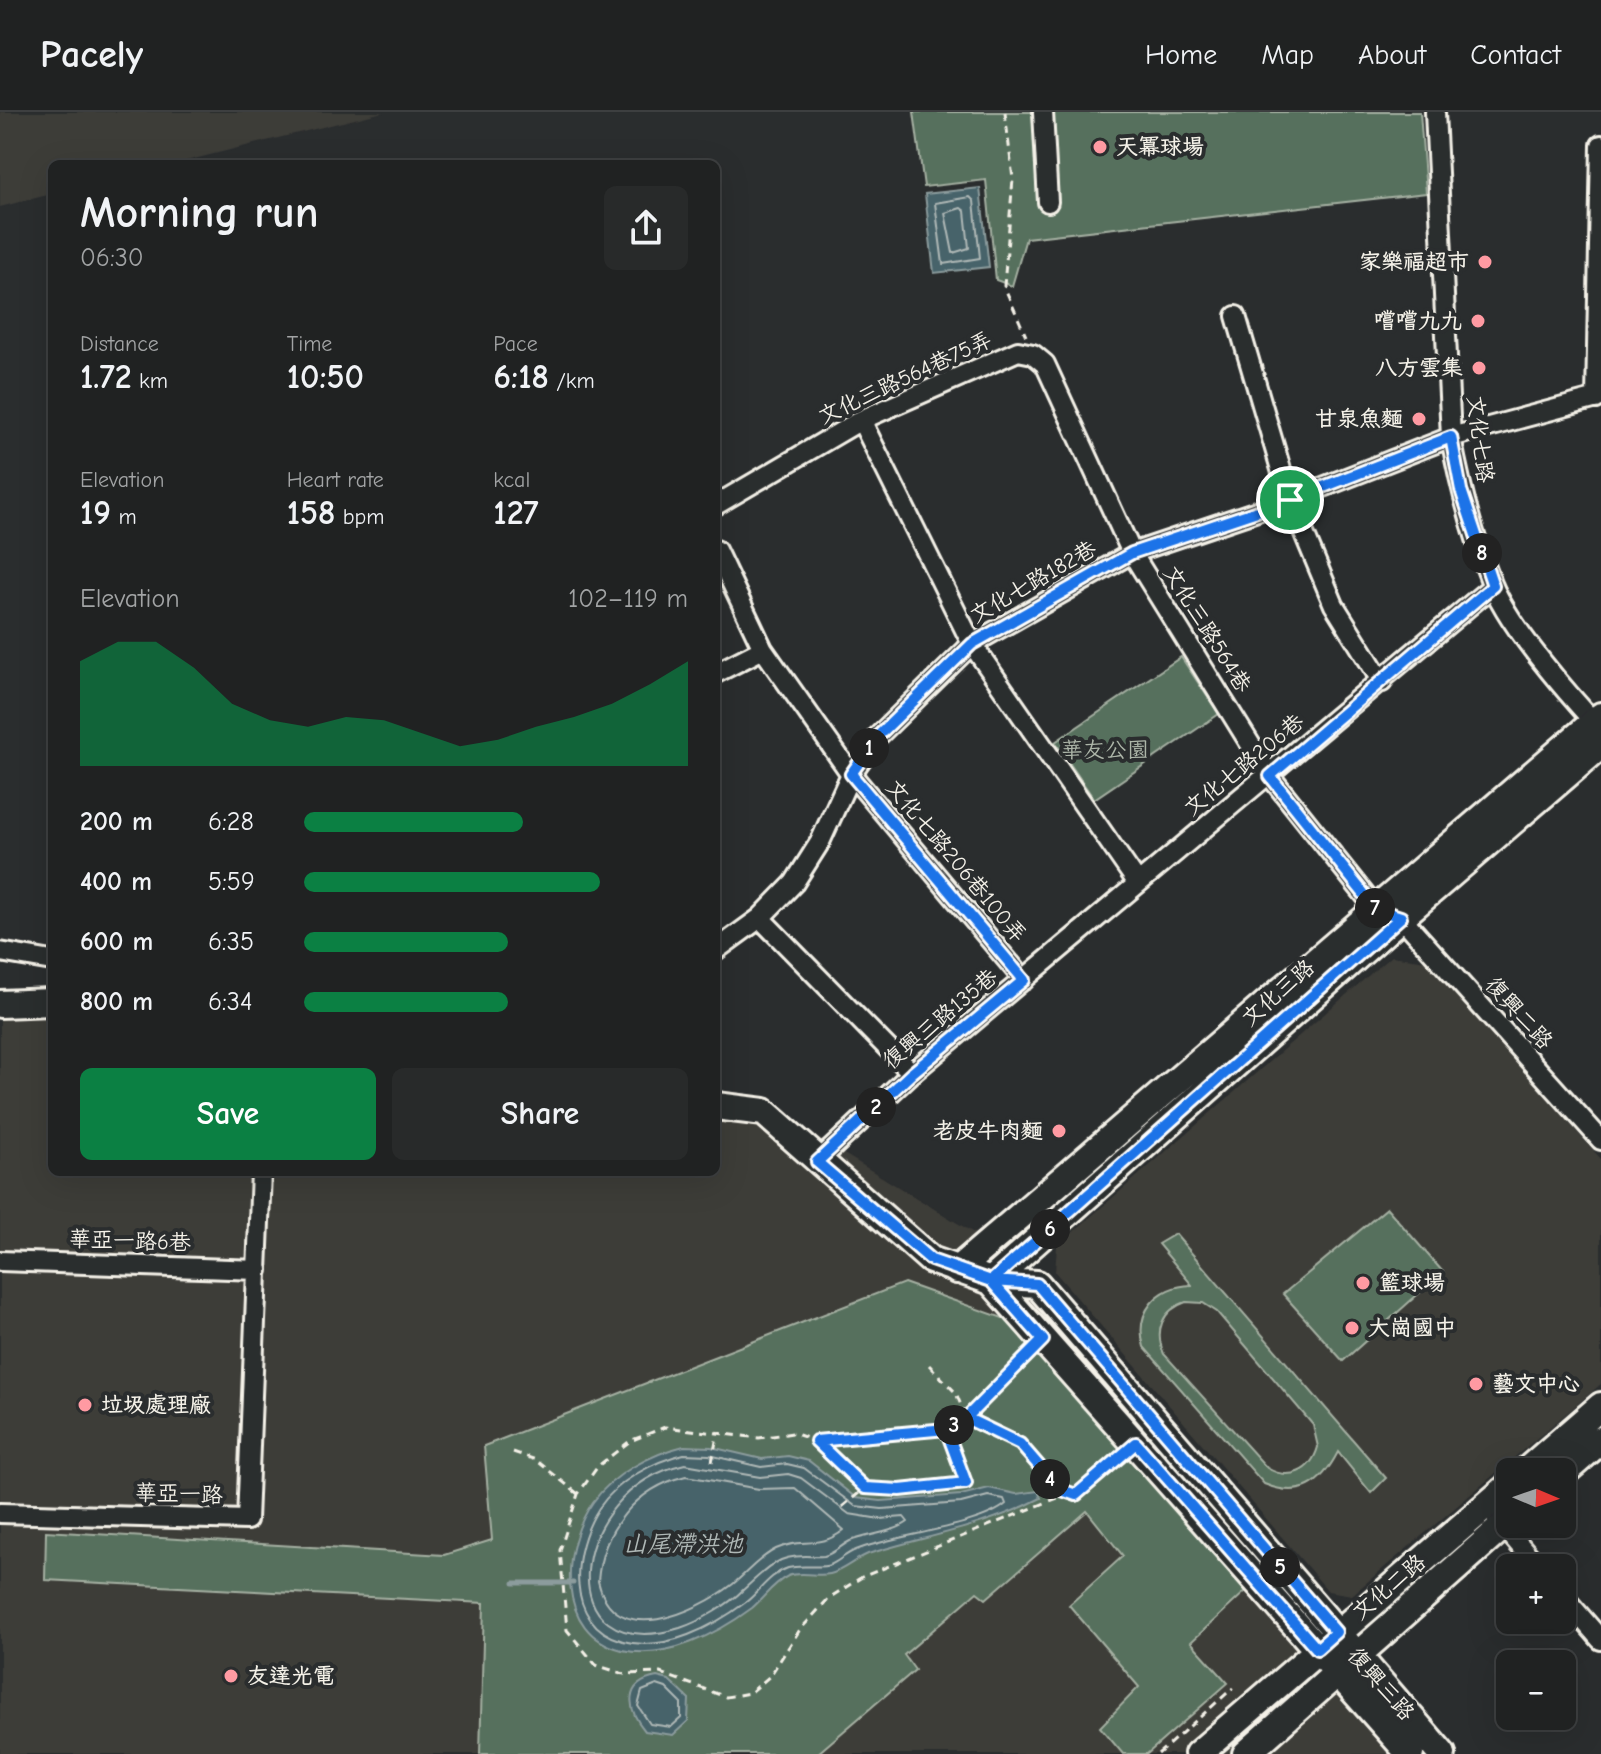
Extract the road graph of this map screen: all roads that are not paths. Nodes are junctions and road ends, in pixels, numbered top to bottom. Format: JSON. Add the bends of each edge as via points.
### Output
{"nodes":[{"id":1,"x":1043,"y":112,"type":"edge"},
{"id":2,"x":1435,"y":112,"type":"edge"},
{"id":3,"x":1601,"y":145,"type":"edge"},
{"id":4,"x":1048,"y":202,"type":"dead end"},
{"id":5,"x":1236,"y":316,"type":"dead end"},
{"id":6,"x":1033,"y":354,"type":"joint"},
{"id":7,"x":1598,"y":398,"type":"edge"},
{"id":8,"x":861,"y":420,"type":"junction"},
{"id":9,"x":1451,"y":437,"type":"junction"},
{"id":10,"x":1290,"y":500,"type":"junction"},
{"id":11,"x":720,"y":503,"type":"edge"},
{"id":12,"x":1132,"y":553,"type":"junction"},
{"id":13,"x":720,"y":558,"type":"edge"},
{"id":14,"x":1493,"y":586,"type":"junction"},
{"id":15,"x":972,"y":644,"type":"junction"},
{"id":16,"x":763,"y":649,"type":"junction"},
{"id":17,"x":720,"y":671,"type":"edge"},
{"id":18,"x":1382,"y":682,"type":"junction"},
{"id":19,"x":1599,"y":729,"type":"edge"},
{"id":20,"x":851,"y":774,"type":"junction"},
{"id":21,"x":1270,"y":776,"type":"junction"},
{"id":22,"x":1137,"y":882,"type":"junction"},
{"id":23,"x":1376,"y":909,"type":"junction"},
{"id":24,"x":1401,"y":917,"type":"junction"},
{"id":25,"x":760,"y":918,"type":"junction"},
{"id":26,"x":720,"y":947,"type":"edge"},
{"id":27,"x":0,"y":952,"type":"edge"},
{"id":28,"x":48,"y":960,"type":"edge"},
{"id":29,"x":1024,"y":980,"type":"junction"},
{"id":30,"x":48,"y":1002,"type":"edge"},
{"id":31,"x":0,"y":1004,"type":"edge"},
{"id":32,"x":912,"y":1073,"type":"junction"},
{"id":33,"x":720,"y":1106,"type":"edge"},
{"id":34,"x":1601,"y":1140,"type":"edge"},
{"id":35,"x":817,"y":1162,"type":"junction"},
{"id":36,"x":261,"y":1176,"type":"edge"},
{"id":37,"x":0,"y":1261,"type":"edge"},
{"id":38,"x":258,"y":1270,"type":"junction"},
{"id":39,"x":957,"y":1270,"type":"junction"},
{"id":40,"x":991,"y":1281,"type":"junction"},
{"id":41,"x":1601,"y":1406,"type":"edge"},
{"id":42,"x":1601,"y":1440,"type":"edge"},
{"id":43,"x":1541,"y":1458,"type":"edge"},
{"id":44,"x":1576,"y":1462,"type":"edge"},
{"id":45,"x":1496,"y":1497,"type":"edge"},
{"id":46,"x":1486,"y":1505,"type":"junction"},
{"id":47,"x":0,"y":1513,"type":"edge"},
{"id":48,"x":1496,"y":1514,"type":"edge"},
{"id":49,"x":1496,"y":1533,"type":"edge"},
{"id":50,"x":1576,"y":1611,"type":"edge"},
{"id":51,"x":1601,"y":1640,"type":"edge"},
{"id":52,"x":1327,"y":1641,"type":"junction"},
{"id":53,"x":1347,"y":1663,"type":"junction"},
{"id":54,"x":1198,"y":1754,"type":"edge"},
{"id":55,"x":1246,"y":1754,"type":"edge"},
{"id":56,"x":1410,"y":1754,"type":"edge"},
{"id":57,"x":1442,"y":1754,"type":"edge"}],
"edges":[{"from":1,"to":4,"type":"street"},
{"from":2,"to":9,"type":"street","name":"文化七路"},
{"from":3,"to":7,"type":"street"},
{"from":5,"to":10,"type":"street"},
{"from":6,"to":8,"type":"street","name":"文化三路564巷75弄","via":[[1018,351]]},
{"from":6,"to":12,"type":"street","name":"文化三路564巷","via":[[1045,364]]},
{"from":7,"to":9,"type":"street","name":"文化七路182巷"},
{"from":8,"to":11,"type":"street","name":"文化三路564巷75弄"},
{"from":8,"to":15,"type":"street"},
{"from":9,"to":10,"type":"street","name":"文化七路182巷"},
{"from":9,"to":14,"type":"street","name":"文化七路","via":[[1461,490]]},
{"from":10,"to":12,"type":"street","name":"文化七路182巷"},
{"from":10,"to":18,"type":"street","via":[[1334,605]]},
{"from":12,"to":15,"type":"street","name":"文化七路182巷"},
{"from":12,"to":21,"type":"street","name":"文化三路564巷"},
{"from":13,"to":16,"type":"street","name":"文化七路206巷100弄"},
{"from":14,"to":18,"type":"street","name":"文化七路206巷"},
{"from":14,"to":19,"type":"street","name":"文化七路","via":[[1531,646]]},
{"from":15,"to":20,"type":"street","name":"文化七路182巷","via":[[894,719]]},
{"from":15,"to":22,"type":"street"},
{"from":16,"to":17,"type":"street"},
{"from":16,"to":20,"type":"street","name":"文化七路206巷100弄"},
{"from":18,"to":21,"type":"street","name":"文化七路206巷"},
{"from":19,"to":23,"type":"street","name":"文化三路"},
{"from":19,"to":24,"type":"street","name":"文化三路"},
{"from":20,"to":25,"type":"street","name":"文化七路182巷","via":[[820,842],[794,883]]},
{"from":20,"to":29,"type":"street","name":"文化七路206巷100弄"},
{"from":21,"to":22,"type":"street","name":"文化七路206巷"},
{"from":21,"to":23,"type":"street","name":"文化三路564巷"},
{"from":22,"to":29,"type":"street","name":"文化七路206巷"},
{"from":23,"to":24,"type":"street"},
{"from":23,"to":39,"type":"street","name":"文化三路"},
{"from":24,"to":34,"type":"street","name":"復興二路"},
{"from":24,"to":40,"type":"street","name":"文化三路"},
{"from":25,"to":26,"type":"street","name":"文化七路182巷"},
{"from":25,"to":32,"type":"street"},
{"from":27,"to":28,"type":"street"},
{"from":29,"to":32,"type":"street","name":"復興三路135巷"},
{"from":30,"to":31,"type":"street"},
{"from":32,"to":35,"type":"street","name":"復興三路135巷"},
{"from":33,"to":35,"type":"street","name":"復興三路","via":[[764,1112]]},
{"from":35,"to":39,"type":"street","name":"復興三路","via":[[931,1260]]},
{"from":36,"to":38,"type":"street","name":"華亞一路"},
{"from":37,"to":38,"type":"street","name":"華亞一路6巷"},
{"from":38,"to":47,"type":"street","name":"華亞一路","via":[[247,1520]]},
{"from":39,"to":40,"type":"street","name":"復興三路"},
{"from":40,"to":52,"type":"street","name":"復興三路","via":[[1136,1443]]},
{"from":40,"to":52,"type":"street","name":"復興三路","via":[[1037,1284]]},
{"from":41,"to":43,"type":"street"},
{"from":42,"to":44,"type":"street"},
{"from":45,"to":46,"type":"street","name":"文化二路"},
{"from":46,"to":48,"type":"street"},
{"from":46,"to":52,"type":"street","name":"文化二路"},
{"from":49,"to":53,"type":"street","name":"文化二路"},
{"from":50,"to":51,"type":"street"},
{"from":52,"to":53,"type":"street","name":"復興三路"},
{"from":52,"to":54,"type":"street","name":"文化二路"},
{"from":53,"to":55,"type":"street","name":"文化二路"},
{"from":53,"to":56,"type":"street","name":"復興三路"},
{"from":53,"to":57,"type":"street","name":"復興三路"}]}
